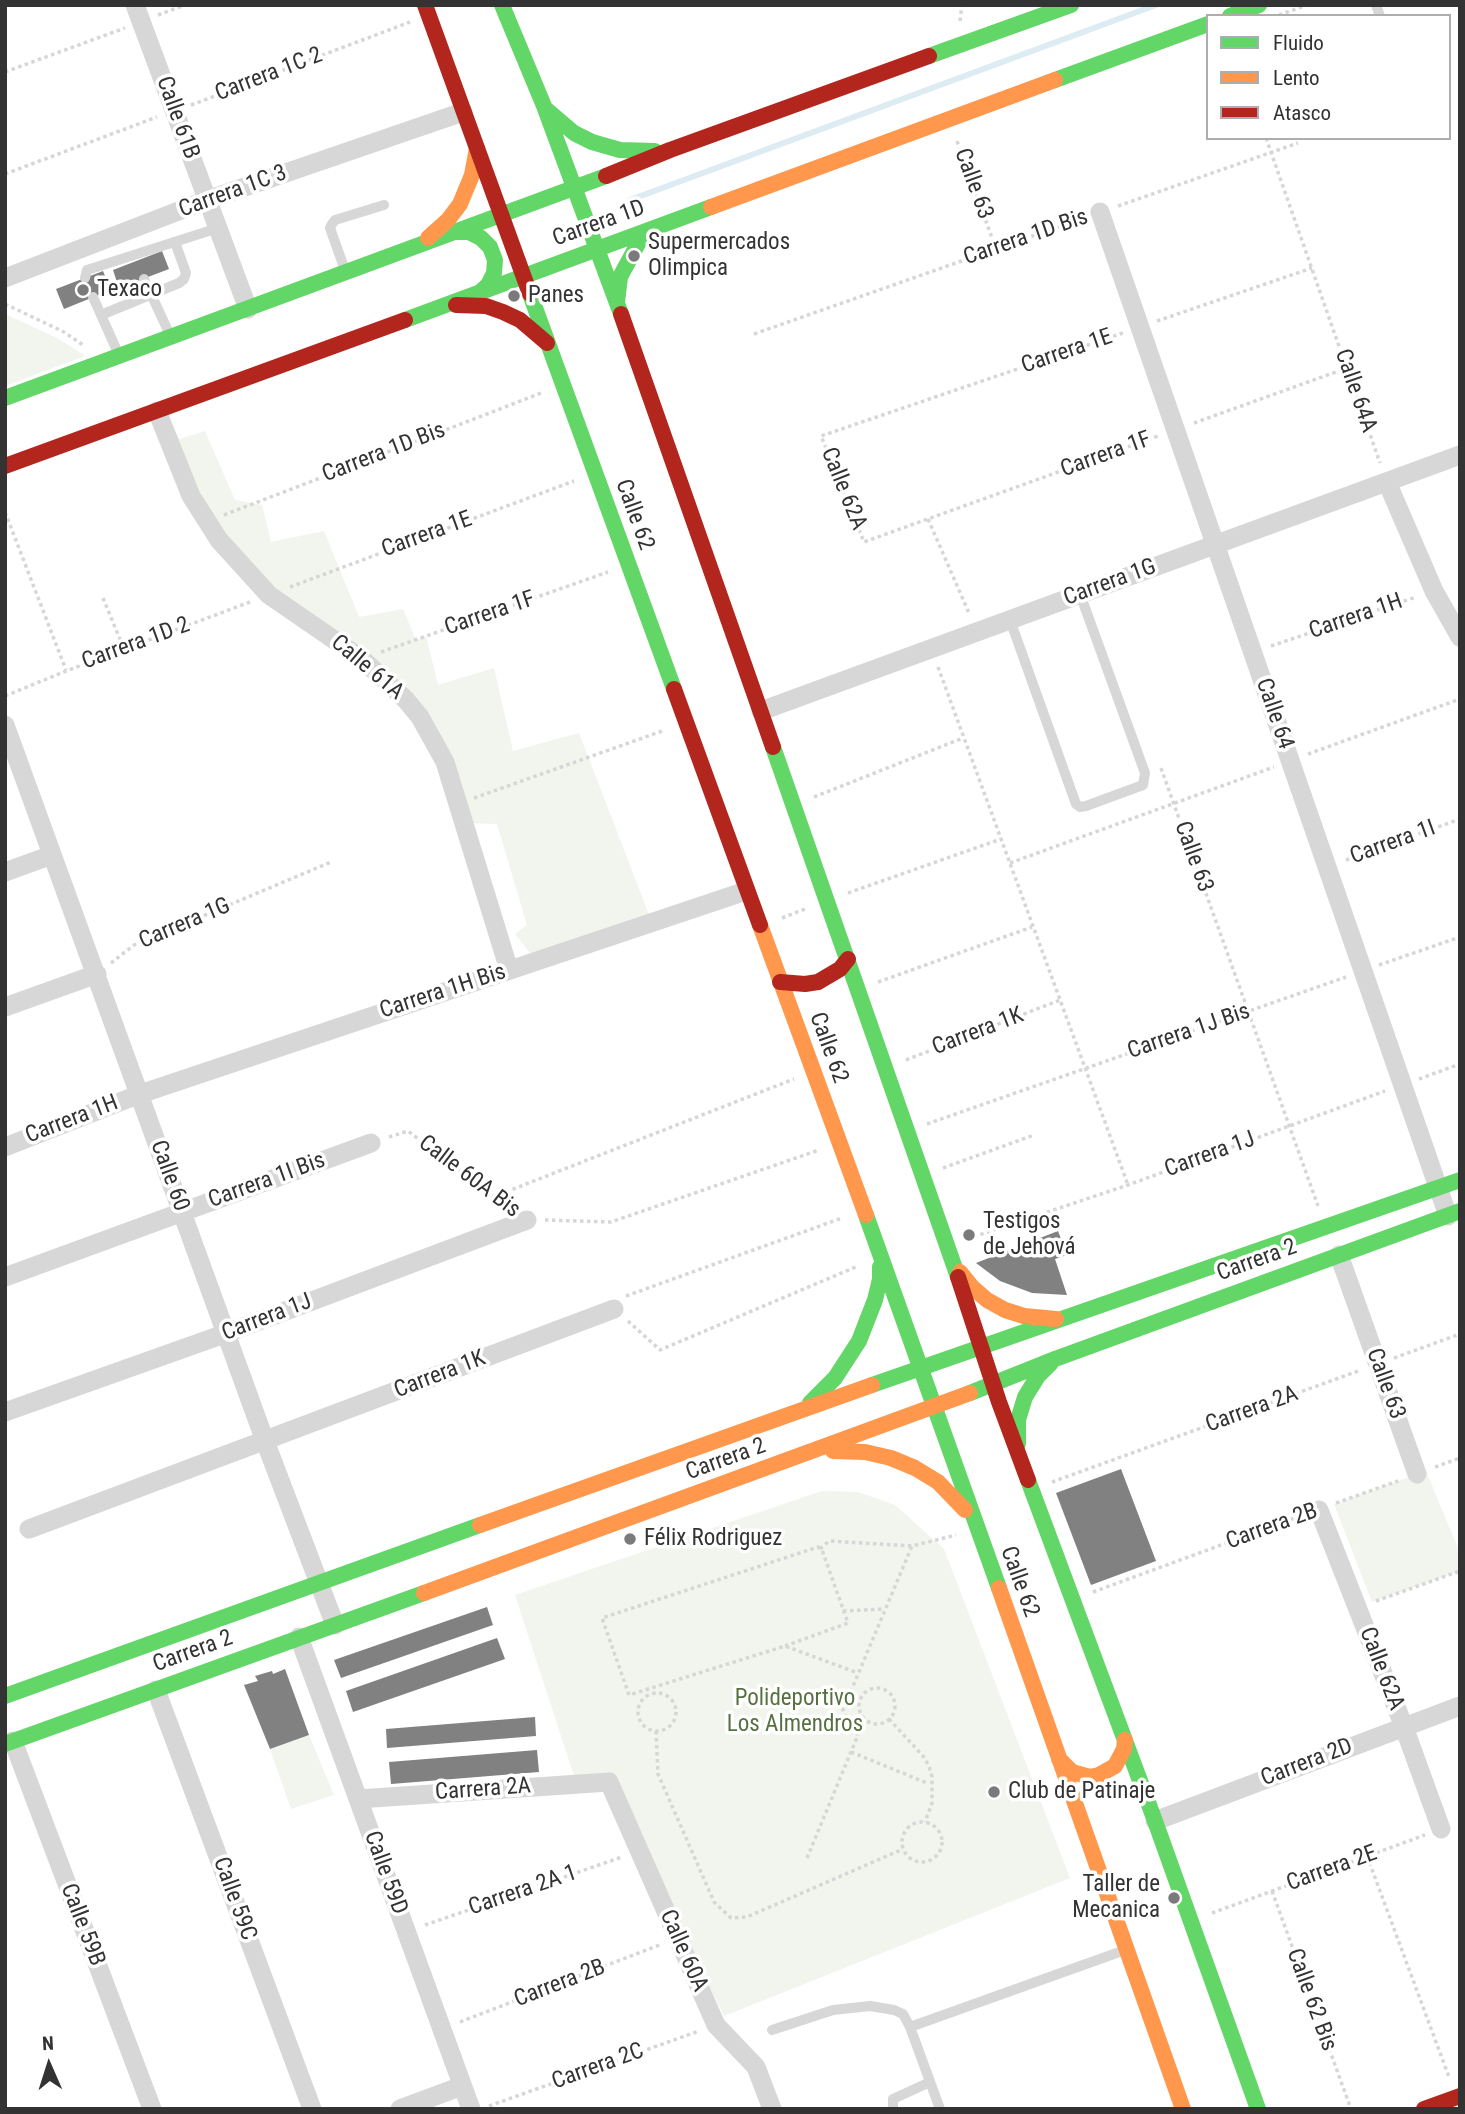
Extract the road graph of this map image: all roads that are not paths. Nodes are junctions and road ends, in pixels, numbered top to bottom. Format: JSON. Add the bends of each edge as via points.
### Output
{"nodes":[{"id":1,"x":425,"y":5,"type":"edge"},
{"id":2,"x":502,"y":5,"type":"edge"},
{"id":3,"x":1070,"y":5,"type":"edge"},
{"id":4,"x":1259,"y":5,"type":"edge"},
{"id":5,"x":138,"y":13,"type":"edge"},
{"id":6,"x":1235,"y":14,"type":"edge"},
{"id":7,"x":1206,"y":25,"type":"edge"},
{"id":8,"x":544,"y":106,"type":"junction"},
{"id":9,"x":463,"y":112,"type":"junction"},
{"id":10,"x":477,"y":148,"type":"junction"},
{"id":11,"x":670,"y":150,"type":"junction"},
{"id":12,"x":575,"y":188,"type":"junction"},
{"id":13,"x":207,"y":200,"type":"junction"},
{"id":14,"x":384,"y":205,"type":"dead end"},
{"id":15,"x":1100,"y":212,"type":"road end"},
{"id":16,"x":501,"y":215,"type":"junction"},
{"id":17,"x":218,"y":228,"type":"junction"},
{"id":18,"x":650,"y":230,"type":"junction"},
{"id":19,"x":455,"y":232,"type":"junction"},
{"id":20,"x":175,"y":242,"type":"junction"},
{"id":21,"x":419,"y":246,"type":"junction"},
{"id":22,"x":597,"y":250,"type":"junction"},
{"id":23,"x":346,"y":273,"type":"junction"},
{"id":24,"x":523,"y":276,"type":"junction"},
{"id":25,"x":5,"y":278,"type":"edge"},
{"id":26,"x":85,"y":278,"type":"dead end"},
{"id":27,"x":144,"y":279,"type":"dead end"},
{"id":28,"x":478,"y":293,"type":"junction"},
{"id":29,"x":151,"y":294,"type":"junction"},
{"id":30,"x":93,"y":297,"type":"dead end"},
{"id":31,"x":448,"y":304,"type":"junction"},
{"id":32,"x":617,"y":304,"type":"junction"},
{"id":33,"x":248,"y":309,"type":"junction"},
{"id":34,"x":101,"y":315,"type":"junction"},
{"id":35,"x":171,"y":338,"type":"junction"},
{"id":36,"x":548,"y":344,"type":"junction"},
{"id":37,"x":120,"y":357,"type":"junction"},
{"id":38,"x":5,"y":398,"type":"edge"},
{"id":39,"x":157,"y":411,"type":"junction"},
{"id":40,"x":1460,"y":455,"type":"edge"},
{"id":41,"x":5,"y":466,"type":"edge"},
{"id":42,"x":1387,"y":482,"type":"junction"},
{"id":43,"x":1215,"y":545,"type":"junction"},
{"id":44,"x":1080,"y":594,"type":"junction"},
{"id":45,"x":1010,"y":620,"type":"junction"},
{"id":46,"x":1460,"y":637,"type":"edge"},
{"id":47,"x":761,"y":711,"type":"junction"},
{"id":48,"x":7,"y":737,"type":"edge"},
{"id":49,"x":52,"y":855,"type":"junction"},
{"id":50,"x":5,"y":872,"type":"edge"},
{"id":51,"x":747,"y":891,"type":"junction"},
{"id":52,"x":848,"y":959,"type":"junction"},
{"id":53,"x":509,"y":970,"type":"junction"},
{"id":54,"x":97,"y":974,"type":"junction"},
{"id":55,"x":780,"y":982,"type":"junction"},
{"id":56,"x":5,"y":1007,"type":"edge"},
{"id":57,"x":140,"y":1094,"type":"junction"},
{"id":58,"x":371,"y":1143,"type":"road end"},
{"id":59,"x":5,"y":1147,"type":"edge"},
{"id":60,"x":1460,"y":1180,"type":"edge"},
{"id":61,"x":1438,"y":1188,"type":"junction"},
{"id":62,"x":181,"y":1212,"type":"junction"},
{"id":63,"x":1454,"y":1214,"type":"edge"},
{"id":64,"x":527,"y":1220,"type":"road end"},
{"id":65,"x":954,"y":1247,"type":"junction"},
{"id":66,"x":1339,"y":1255,"type":"junction"},
{"id":67,"x":872,"y":1261,"type":"junction"},
{"id":68,"x":5,"y":1277,"type":"edge"},
{"id":69,"x":614,"y":1309,"type":"road end"},
{"id":70,"x":1065,"y":1320,"type":"junction"},
{"id":71,"x":227,"y":1333,"type":"junction"},
{"id":72,"x":981,"y":1348,"type":"junction"},
{"id":73,"x":1055,"y":1359,"type":"junction"},
{"id":74,"x":921,"y":1369,"type":"junction"},
{"id":75,"x":994,"y":1385,"type":"junction"},
{"id":76,"x":934,"y":1407,"type":"junction"},
{"id":77,"x":803,"y":1408,"type":"junction"},
{"id":78,"x":5,"y":1412,"type":"edge"},
{"id":79,"x":265,"y":1440,"type":"junction"},
{"id":80,"x":814,"y":1452,"type":"junction"},
{"id":81,"x":1020,"y":1456,"type":"junction"},
{"id":82,"x":1417,"y":1474,"type":"road end"},
{"id":83,"x":1319,"y":1510,"type":"road end"},
{"id":84,"x":973,"y":1521,"type":"junction"},
{"id":85,"x":29,"y":1529,"type":"dead end"},
{"id":86,"x":320,"y":1582,"type":"junction"},
{"id":87,"x":335,"y":1625,"type":"junction"},
{"id":88,"x":299,"y":1637,"type":"junction"},
{"id":89,"x":156,"y":1690,"type":"junction"},
{"id":90,"x":5,"y":1696,"type":"edge"},
{"id":91,"x":1460,"y":1706,"type":"edge"},
{"id":92,"x":1404,"y":1727,"type":"junction"},
{"id":93,"x":1125,"y":1740,"type":"junction"},
{"id":94,"x":9,"y":1743,"type":"edge"},
{"id":95,"x":1059,"y":1759,"type":"junction"},
{"id":96,"x":609,"y":1782,"type":"joint"},
{"id":97,"x":358,"y":1799,"type":"junction"},
{"id":98,"x":1155,"y":1821,"type":"junction"},
{"id":99,"x":1441,"y":1829,"type":"road end"},
{"id":100,"x":1126,"y":1950,"type":"junction"},
{"id":101,"x":910,"y":2027,"type":"junction"},
{"id":102,"x":772,"y":2030,"type":"dead end"},
{"id":103,"x":930,"y":2082,"type":"junction"},
{"id":104,"x":462,"y":2086,"type":"junction"},
{"id":105,"x":1460,"y":2096,"type":"edge"},
{"id":106,"x":152,"y":2109,"type":"edge"},
{"id":107,"x":312,"y":2109,"type":"edge"},
{"id":108,"x":400,"y":2109,"type":"edge"},
{"id":109,"x":471,"y":2109,"type":"edge"},
{"id":110,"x":772,"y":2109,"type":"edge"},
{"id":111,"x":893,"y":2109,"type":"edge"},
{"id":112,"x":940,"y":2109,"type":"edge"},
{"id":113,"x":1183,"y":2109,"type":"edge"},
{"id":114,"x":1258,"y":2109,"type":"edge"},
{"id":115,"x":1424,"y":2109,"type":"edge"}],
"edges":[{"from":1,"to":9,"type":"street","name":"Calle 62"},
{"from":2,"to":8,"type":"street","name":"Calle 62"},
{"from":3,"to":11,"type":"street","name":"Carrera 1D"},
{"from":4,"to":6,"type":"street"},
{"from":5,"to":13,"type":"street","name":"Calle 61B"},
{"from":7,"to":18,"type":"street","name":"Carrera 1D"},
{"from":8,"to":11,"type":"street","via":[[558,121],[592,142],[620,150]]},
{"from":8,"to":12,"type":"street","name":"Calle 62"},
{"from":9,"to":10,"type":"street","name":"Calle 62"},
{"from":9,"to":13,"type":"street","name":"Carrera 1C 3"},
{"from":10,"to":16,"type":"street","name":"Calle 62"},
{"from":10,"to":21,"type":"street","via":[[460,204]]},
{"from":11,"to":12,"type":"street","name":"Carrera 1D"},
{"from":12,"to":16,"type":"street","name":"Carrera 1D"},
{"from":12,"to":22,"type":"street","name":"Calle 62"},
{"from":13,"to":17,"type":"street","name":"Calle 61B"},
{"from":13,"to":25,"type":"street","name":"Carrera 1C 3"},
{"from":14,"to":23,"type":"lane","via":[[332,224]]},
{"from":15,"to":43,"type":"street","name":"Calle 64"},
{"from":16,"to":19,"type":"street","name":"Carrera 1D"},
{"from":16,"to":24,"type":"street","name":"Calle 62"},
{"from":17,"to":20,"type":"lane"},
{"from":17,"to":33,"type":"street","name":"Calle 61B"},
{"from":18,"to":22,"type":"street","name":"Carrera 1D"},
{"from":18,"to":32,"type":"street","via":[[625,264]]},
{"from":19,"to":21,"type":"street","name":"Carrera 1D"},
{"from":19,"to":28,"type":"street","via":[[481,238],[495,260],[488,285]]},
{"from":20,"to":26,"type":"lane","via":[[86,270]]},
{"from":20,"to":29,"type":"lane","via":[[186,272],[184,279]]},
{"from":21,"to":23,"type":"street","name":"Carrera 1D"},
{"from":22,"to":24,"type":"street","name":"Carrera 1D"},
{"from":22,"to":32,"type":"street","name":"Calle 62"},
{"from":23,"to":33,"type":"street","name":"Carrera 1D"},
{"from":24,"to":28,"type":"street","name":"Carrera 1D"},
{"from":24,"to":36,"type":"street","name":"Calle 62"},
{"from":27,"to":29,"type":"lane"},
{"from":28,"to":31,"type":"street","name":"Carrera 1D"},
{"from":29,"to":34,"type":"lane"},
{"from":29,"to":35,"type":"lane"},
{"from":30,"to":34,"type":"lane"},
{"from":31,"to":36,"type":"street","via":[[503,312]]},
{"from":31,"to":39,"type":"street","name":"Carrera 1D"},
{"from":32,"to":47,"type":"street","name":"Calle 62"},
{"from":33,"to":35,"type":"street","name":"Carrera 1D"},
{"from":34,"to":37,"type":"lane"},
{"from":35,"to":37,"type":"street","name":"Carrera 1D"},
{"from":36,"to":51,"type":"street","name":"Calle 62"},
{"from":37,"to":38,"type":"street","name":"Carrera 1D"},
{"from":39,"to":41,"type":"street","name":"Carrera 1D"},
{"from":39,"to":53,"type":"street","name":"Calle 61A","via":[[191,496],[219,540],[269,594],[362,659],[420,717],[445,762]]},
{"from":40,"to":42,"type":"street","name":"Carrera 1G"},
{"from":42,"to":43,"type":"street","name":"Carrera 1G"},
{"from":42,"to":46,"type":"street","via":[[1434,591]]},
{"from":43,"to":44,"type":"street","name":"Carrera 1G"},
{"from":43,"to":61,"type":"street","name":"Calle 64"},
{"from":44,"to":45,"type":"street","name":"Carrera 1G"},
{"from":44,"to":45,"type":"lane","via":[[1145,773],[1143,785],[1086,806],[1076,804]]},
{"from":45,"to":47,"type":"street","name":"Carrera 1G"},
{"from":47,"to":52,"type":"street","name":"Calle 62"},
{"from":48,"to":49,"type":"street","name":"Calle 60"},
{"from":49,"to":50,"type":"street"},
{"from":49,"to":54,"type":"street","name":"Calle 60"},
{"from":51,"to":53,"type":"street","name":"Carrera 1H Bis"},
{"from":51,"to":55,"type":"street","name":"Calle 62"},
{"from":52,"to":55,"type":"street","via":[[818,982]]},
{"from":52,"to":65,"type":"street","name":"Calle 62"},
{"from":53,"to":57,"type":"street","name":"Carrera 1H Bis"},
{"from":54,"to":56,"type":"street"},
{"from":54,"to":57,"type":"street","name":"Calle 60"},
{"from":55,"to":67,"type":"street","name":"Calle 62"},
{"from":57,"to":59,"type":"street","name":"Carrera 1H"},
{"from":57,"to":62,"type":"street","name":"Calle 60"},
{"from":58,"to":62,"type":"street","name":"Carrera 1I Bis"},
{"from":60,"to":61,"type":"street","name":"Carrera 2"},
{"from":61,"to":63,"type":"street","name":"Calle 64"},
{"from":61,"to":70,"type":"street","name":"Carrera 2"},
{"from":62,"to":68,"type":"street","name":"Carrera 1I Bis"},
{"from":62,"to":71,"type":"street","name":"Calle 60"},
{"from":63,"to":66,"type":"street","name":"Carrera 2"},
{"from":64,"to":71,"type":"street","name":"Carrera 1J"},
{"from":65,"to":70,"type":"street","via":[[972,1287],[987,1300],[1024,1316]]},
{"from":65,"to":72,"type":"street","name":"Calle 62"},
{"from":66,"to":73,"type":"street","name":"Carrera 2"},
{"from":66,"to":82,"type":"street","name":"Calle 63"},
{"from":67,"to":74,"type":"street","name":"Calle 62"},
{"from":67,"to":77,"type":"street","via":[[880,1279],[859,1341],[835,1378]]},
{"from":69,"to":79,"type":"street","name":"Carrera 1K"},
{"from":70,"to":72,"type":"street","name":"Carrera 2"},
{"from":71,"to":78,"type":"street","name":"Carrera 1J"},
{"from":71,"to":79,"type":"street","name":"Calle 60"},
{"from":72,"to":74,"type":"street","name":"Carrera 2"},
{"from":72,"to":75,"type":"street","name":"Calle 62"},
{"from":73,"to":75,"type":"street","name":"Carrera 2"},
{"from":73,"to":81,"type":"street","via":[[1025,1397],[1018,1420]]},
{"from":74,"to":76,"type":"street","name":"Calle 62"},
{"from":74,"to":77,"type":"street","name":"Carrera 2"},
{"from":75,"to":76,"type":"street","name":"Carrera 2"},
{"from":75,"to":81,"type":"street","name":"Calle 62"},
{"from":76,"to":80,"type":"street","name":"Carrera 2"},
{"from":76,"to":84,"type":"street","name":"Calle 62"},
{"from":77,"to":86,"type":"street","name":"Carrera 2","via":[[539,1509]]},
{"from":79,"to":85,"type":"street","name":"Carrera 1K"},
{"from":79,"to":86,"type":"street","name":"Calle 60"},
{"from":80,"to":84,"type":"street","via":[[865,1452],[915,1468],[938,1482]]},
{"from":80,"to":87,"type":"street","name":"Carrera 2","via":[[552,1540]]},
{"from":81,"to":93,"type":"street","name":"Calle 62"},
{"from":83,"to":92,"type":"street","name":"Calle 62A"},
{"from":84,"to":95,"type":"street","name":"Calle 62"},
{"from":86,"to":87,"type":"street","name":"Calle 60"},
{"from":86,"to":90,"type":"street","name":"Carrera 2"},
{"from":87,"to":88,"type":"street","name":"Carrera 2"},
{"from":88,"to":89,"type":"street","name":"Carrera 2"},
{"from":88,"to":97,"type":"street","name":"Calle 59D"},
{"from":89,"to":94,"type":"street","name":"Carrera 2"},
{"from":89,"to":107,"type":"street","name":"Calle 59C"},
{"from":91,"to":92,"type":"street","name":"Carrera 2D"},
{"from":92,"to":98,"type":"street","name":"Carrera 2D"},
{"from":92,"to":99,"type":"street","name":"Calle 62A"},
{"from":93,"to":95,"type":"street","via":[[1115,1766],[1099,1776],[1072,1772]]},
{"from":93,"to":98,"type":"street","name":"Calle 62"},
{"from":94,"to":106,"type":"street","name":"Calle 59B"},
{"from":95,"to":100,"type":"street","name":"Calle 62"},
{"from":96,"to":97,"type":"street","name":"Carrera 2A"},
{"from":96,"to":110,"type":"street","name":"Calle 60A","via":[[716,2025],[756,2067]]},
{"from":97,"to":104,"type":"street","name":"Calle 59D"},
{"from":98,"to":114,"type":"street","name":"Calle 62"},
{"from":100,"to":101,"type":"lane"},
{"from":100,"to":113,"type":"street","name":"Calle 62"},
{"from":101,"to":102,"type":"lane","via":[[903,2014],[870,2006],[833,2010]]},
{"from":101,"to":103,"type":"lane"},
{"from":103,"to":111,"type":"lane","via":[[893,2099]]},
{"from":103,"to":112,"type":"lane"},
{"from":104,"to":108,"type":"street"},
{"from":104,"to":109,"type":"street","name":"Calle 59D"},
{"from":105,"to":115,"type":"street"}]}
